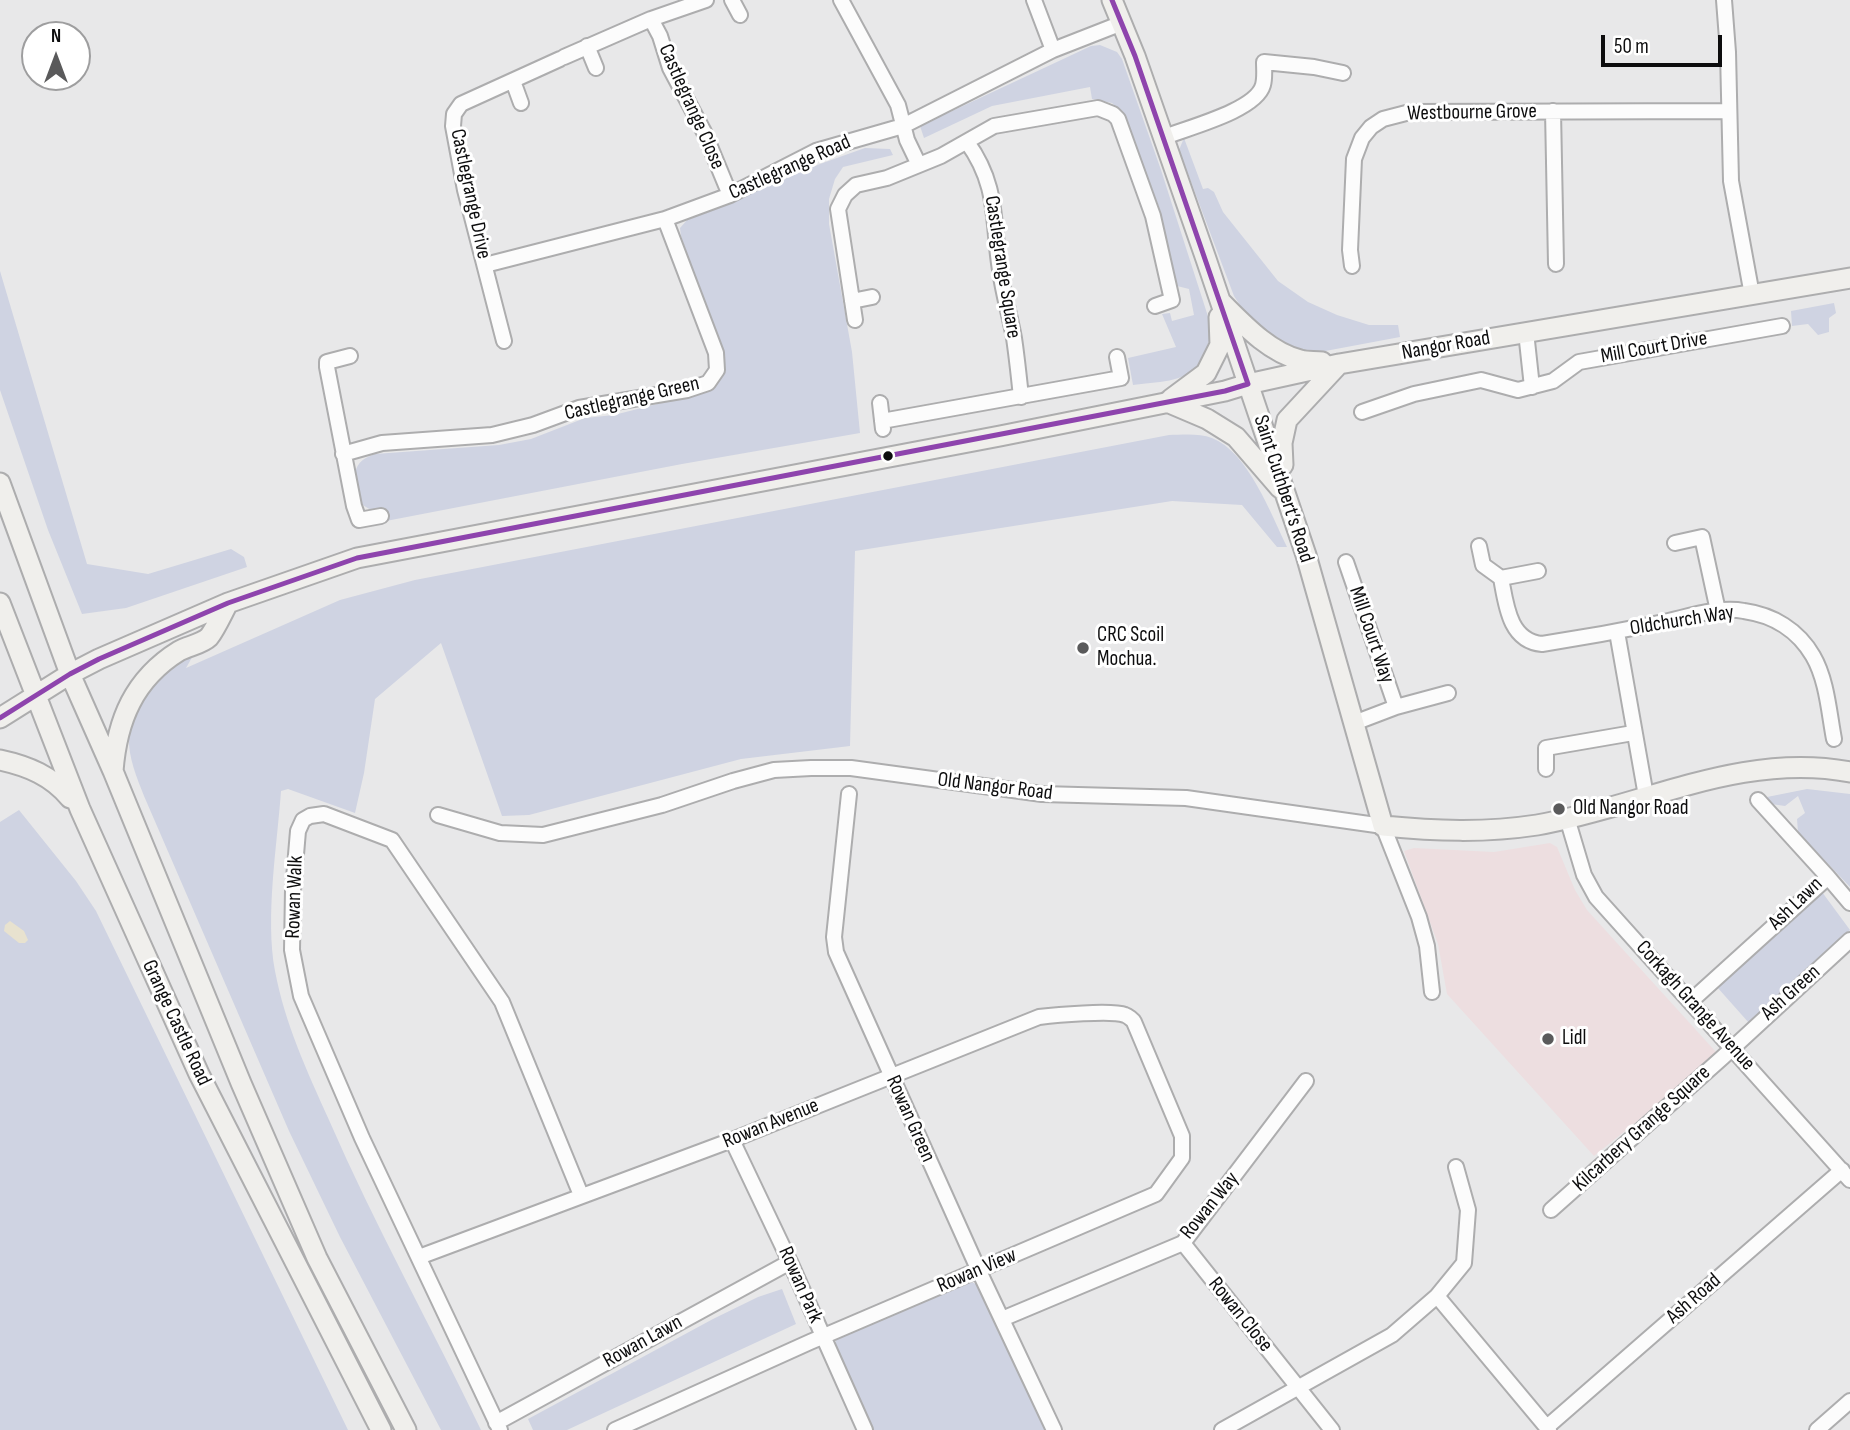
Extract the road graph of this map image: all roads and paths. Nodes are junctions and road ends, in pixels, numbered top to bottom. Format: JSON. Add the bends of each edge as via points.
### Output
{"nodes":[{"id":1,"x":706,"y":0,"type":"edge"},
{"id":2,"x":732,"y":0,"type":"edge"},
{"id":3,"x":841,"y":0,"type":"edge"},
{"id":4,"x":1034,"y":0,"type":"edge"},
{"id":5,"x":1112,"y":0,"type":"edge"},
{"id":6,"x":1724,"y":0,"type":"edge"},
{"id":7,"x":740,"y":15,"type":"dead end"},
{"id":8,"x":651,"y":19,"type":"junction"},
{"id":9,"x":1122,"y":23,"type":"junction"},
{"id":10,"x":587,"y":46,"type":"junction"},
{"id":11,"x":1053,"y":50,"type":"junction"},
{"id":12,"x":562,"y":58,"type":"joint"},
{"id":13,"x":596,"y":68,"type":"dead end"},
{"id":14,"x":1343,"y":73,"type":"dead end"},
{"id":15,"x":513,"y":80,"type":"junction"},
{"id":16,"x":521,"y":103,"type":"dead end"},
{"id":17,"x":1553,"y":111,"type":"junction"},
{"id":18,"x":1729,"y":111,"type":"junction"},
{"id":19,"x":903,"y":126,"type":"junction"},
{"id":20,"x":1162,"y":138,"type":"junction"},
{"id":21,"x":967,"y":142,"type":"junction"},
{"id":22,"x":919,"y":165,"type":"junction"},
{"id":23,"x":730,"y":195,"type":"junction"},
{"id":24,"x":665,"y":219,"type":"junction"},
{"id":25,"x":1556,"y":264,"type":"dead end"},
{"id":26,"x":485,"y":265,"type":"junction"},
{"id":27,"x":1352,"y":266,"type":"dead end"},
{"id":28,"x":1850,"y":278,"type":"edge"},
{"id":29,"x":1752,"y":295,"type":"junction"},
{"id":30,"x":872,"y":297,"type":"dead end"},
{"id":31,"x":1218,"y":300,"type":"junction"},
{"id":32,"x":852,"y":301,"type":"junction"},
{"id":33,"x":1155,"y":306,"type":"dead end"},
{"id":34,"x":855,"y":320,"type":"dead end"},
{"id":35,"x":1782,"y":326,"type":"dead end"},
{"id":36,"x":1526,"y":332,"type":"junction"},
{"id":37,"x":504,"y":341,"type":"dead end"},
{"id":38,"x":350,"y":356,"type":"dead end"},
{"id":39,"x":1117,"y":357,"type":"dead end"},
{"id":40,"x":1339,"y":364,"type":"junction"},
{"id":41,"x":1248,"y":384,"type":"junction"},
{"id":42,"x":1532,"y":387,"type":"junction"},
{"id":43,"x":1021,"y":397,"type":"junction"},
{"id":44,"x":1167,"y":402,"type":"junction"},
{"id":45,"x":880,"y":403,"type":"dead end"},
{"id":46,"x":1362,"y":412,"type":"dead end"},
{"id":47,"x":343,"y":454,"type":"junction"},
{"id":48,"x":0,"y":482,"type":"edge"},
{"id":49,"x":1285,"y":494,"type":"junction"},
{"id":50,"x":381,"y":516,"type":"dead end"},
{"id":51,"x":1675,"y":543,"type":"dead end"},
{"id":52,"x":1479,"y":546,"type":"dead end"},
{"id":53,"x":1346,"y":562,"type":"dead end"},
{"id":54,"x":1538,"y":571,"type":"dead end"},
{"id":55,"x":1501,"y":578,"type":"junction"},
{"id":56,"x":0,"y":603,"type":"edge"},
{"id":57,"x":228,"y":603,"type":"junction"},
{"id":58,"x":1718,"y":611,"type":"junction"},
{"id":59,"x":1617,"y":632,"type":"junction"},
{"id":60,"x":70,"y":674,"type":"junction"},
{"id":61,"x":1448,"y":693,"type":"dead end"},
{"id":62,"x":35,"y":697,"type":"junction"},
{"id":63,"x":1396,"y":708,"type":"junction"},
{"id":64,"x":0,"y":718,"type":"edge"},
{"id":65,"x":1354,"y":723,"type":"junction"},
{"id":66,"x":1633,"y":733,"type":"junction"},
{"id":67,"x":1834,"y":739,"type":"dead end"},
{"id":68,"x":0,"y":760,"type":"edge"},
{"id":69,"x":1546,"y":769,"type":"dead end"},
{"id":70,"x":113,"y":771,"type":"junction"},
{"id":71,"x":1850,"y":772,"type":"edge"},
{"id":72,"x":849,"y":794,"type":"dead end"},
{"id":73,"x":1646,"y":796,"type":"junction"},
{"id":74,"x":1758,"y":800,"type":"dead end"},
{"id":75,"x":79,"y":809,"type":"junction"},
{"id":76,"x":438,"y":815,"type":"dead end"},
{"id":77,"x":1567,"y":818,"type":"junction"},
{"id":78,"x":1383,"y":826,"type":"junction"},
{"id":79,"x":1828,"y":877,"type":"junction"},
{"id":80,"x":1850,"y":903,"type":"edge"},
{"id":81,"x":1850,"y":940,"type":"edge"},
{"id":82,"x":1432,"y":992,"type":"dead end"},
{"id":83,"x":1691,"y":1002,"type":"junction"},
{"id":84,"x":1126,"y":1015,"type":"joint"},
{"id":85,"x":1732,"y":1047,"type":"junction"},
{"id":86,"x":891,"y":1076,"type":"junction"},
{"id":87,"x":1307,"y":1081,"type":"dead end"},
{"id":88,"x":732,"y":1140,"type":"junction"},
{"id":89,"x":1456,"y":1167,"type":"dead end"},
{"id":90,"x":1846,"y":1175,"type":"edge"},
{"id":91,"x":581,"y":1195,"type":"junction"},
{"id":92,"x":1551,"y":1210,"type":"dead end"},
{"id":93,"x":1183,"y":1243,"type":"junction"},
{"id":94,"x":419,"y":1256,"type":"junction"},
{"id":95,"x":790,"y":1262,"type":"junction"},
{"id":96,"x":979,"y":1271,"type":"junction"},
{"id":97,"x":1437,"y":1296,"type":"junction"},
{"id":98,"x":1002,"y":1319,"type":"junction"},
{"id":99,"x":824,"y":1337,"type":"junction"},
{"id":100,"x":1297,"y":1388,"type":"junction"},
{"id":101,"x":1850,"y":1401,"type":"edge"},
{"id":102,"x":498,"y":1426,"type":"edge"},
{"id":103,"x":1548,"y":1429,"type":"edge"},
{"id":104,"x":381,"y":1430,"type":"edge"},
{"id":105,"x":406,"y":1430,"type":"edge"},
{"id":106,"x":615,"y":1430,"type":"edge"},
{"id":107,"x":865,"y":1430,"type":"edge"},
{"id":108,"x":1054,"y":1430,"type":"edge"},
{"id":109,"x":1222,"y":1430,"type":"edge"},
{"id":110,"x":1332,"y":1430,"type":"edge"},
{"id":111,"x":1817,"y":1430,"type":"edge"}],
"edges":[{"from":1,"to":8,"type":"street","name":"Castlegrange Close"},
{"from":2,"to":7,"type":"street"},
{"from":3,"to":19,"type":"street","via":[[898,105]]},
{"from":4,"to":11,"type":"street"},
{"from":5,"to":9,"type":"main road","name":"Saint Cuthbert’s Road"},
{"from":6,"to":18,"type":"street"},
{"from":8,"to":10,"type":"street","name":"Castlegrange Close"},
{"from":8,"to":23,"type":"street","name":"Castlegrange Close"},
{"from":9,"to":11,"type":"street","name":"Castlegrange Road"},
{"from":9,"to":20,"type":"main road","name":"Saint Cuthbert’s Road"},
{"from":10,"to":12,"type":"street","name":"Castlegrange Close"},
{"from":10,"to":13,"type":"street"},
{"from":11,"to":19,"type":"street","name":"Castlegrange Road"},
{"from":12,"to":15,"type":"street","name":"Castlegrange Drive"},
{"from":14,"to":20,"type":"street","via":[[1264,62],[1264,84],[1255,98]]},
{"from":15,"to":16,"type":"street"},
{"from":15,"to":26,"type":"street","name":"Castlegrange Drive","via":[[461,104],[454,114],[465,190]]},
{"from":17,"to":18,"type":"street","name":"Westbourne Grove"},
{"from":17,"to":25,"type":"street","name":"Westbourne Grove"},
{"from":17,"to":27,"type":"street","name":"Westbourne Grove","via":[[1410,112],[1371,127],[1354,159]]},
{"from":18,"to":29,"type":"street","via":[[1731,181]]},
{"from":19,"to":22,"type":"street"},
{"from":19,"to":23,"type":"street","name":"Castlegrange Road","via":[[816,151]]},
{"from":20,"to":31,"type":"main road","name":"Saint Cuthbert’s Road"},
{"from":21,"to":22,"type":"street"},
{"from":21,"to":33,"type":"street","via":[[994,126],[1098,108],[1113,114],[1153,216],[1172,300]]},
{"from":21,"to":43,"type":"street","name":"Castlegrange Square","via":[[987,176],[996,215],[999,269]]},
{"from":22,"to":32,"type":"street","via":[[856,185],[838,209]]},
{"from":23,"to":24,"type":"street","name":"Castlegrange Road"},
{"from":24,"to":26,"type":"street","name":"Castlegrange Road"},
{"from":24,"to":47,"type":"street","name":"Castlegrange Green","via":[[716,353],[717,370],[708,383],[579,408],[492,435],[382,443]]},
{"from":26,"to":37,"type":"street","name":"Castlegrange Drive"},
{"from":28,"to":29,"type":"main road","name":"Nangor Road"},
{"from":29,"to":36,"type":"main road","name":"Nangor Road"},
{"from":30,"to":32,"type":"street"},
{"from":31,"to":40,"type":"main road","via":[[1270,346],[1299,360]]},
{"from":31,"to":41,"type":"main road","name":"Saint Cuthbert’s Road"},
{"from":31,"to":44,"type":"main road","via":[[1220,345],[1206,373]]},
{"from":32,"to":34,"type":"street"},
{"from":35,"to":42,"type":"street","name":"Mill Court Drive","via":[[1579,362],[1553,381]]},
{"from":36,"to":40,"type":"main road","name":"Nangor Road"},
{"from":36,"to":42,"type":"street"},
{"from":38,"to":47,"type":"street","via":[[327,362]]},
{"from":39,"to":43,"type":"street","via":[[1121,378]]},
{"from":40,"to":41,"type":"main road","name":"Nangor Road"},
{"from":40,"to":49,"type":"main road","via":[[1287,420],[1282,443]]},
{"from":41,"to":44,"type":"main road","name":"Nangor Road"},
{"from":41,"to":49,"type":"main road","name":"Saint Cuthbert’s Road"},
{"from":42,"to":46,"type":"street","name":"Mill Court Drive","via":[[1508,389],[1481,380],[1413,394]]},
{"from":43,"to":45,"type":"street","via":[[883,425]]},
{"from":44,"to":49,"type":"main road","via":[[1236,437]]},
{"from":44,"to":57,"type":"main road","name":"Nangor Road","via":[[379,552]]},
{"from":47,"to":50,"type":"street","via":[[359,520]]},
{"from":48,"to":60,"type":"main road","name":"Grange Castle Road"},
{"from":49,"to":65,"type":"main road","name":"Saint Cuthbert’s Road"},
{"from":51,"to":58,"type":"street","via":[[1702,537]]},
{"from":52,"to":55,"type":"street","via":[[1483,565]]},
{"from":53,"to":63,"type":"street","name":"Mill Court Way"},
{"from":54,"to":55,"type":"street"},
{"from":55,"to":59,"type":"street","name":"Oldchurch Way","via":[[1510,620],[1520,635],[1533,643]]},
{"from":56,"to":62,"type":"main road","name":"Grange Castle Road"},
{"from":57,"to":60,"type":"main road","name":"Nangor Road"},
{"from":57,"to":70,"type":"main road","via":[[208,638],[179,652],[134,693],[118,737]]},
{"from":58,"to":59,"type":"street","name":"Oldchurch Way"},
{"from":58,"to":67,"type":"street","name":"Oldchurch Way","via":[[1742,610],[1774,618],[1797,634],[1814,657],[1823,682]]},
{"from":59,"to":66,"type":"street"},
{"from":60,"to":62,"type":"main road","name":"Nangor Road"},
{"from":60,"to":70,"type":"main road","name":"Grange Castle Road"},
{"from":61,"to":63,"type":"street","name":"Mill Court Way"},
{"from":62,"to":64,"type":"main road","name":"Nangor Road"},
{"from":62,"to":75,"type":"main road","name":"Grange Castle Road"},
{"from":63,"to":65,"type":"street","name":"Mill Court Way"},
{"from":65,"to":78,"type":"main road","name":"Saint Cuthbert’s Road"},
{"from":66,"to":69,"type":"street","via":[[1546,748]]},
{"from":66,"to":73,"type":"street"},
{"from":68,"to":75,"type":"main road","via":[[57,782]]},
{"from":70,"to":105,"type":"main road","name":"Grange Castle Road","via":[[317,1258]]},
{"from":71,"to":73,"type":"main road","name":"Old Nangor Road","via":[[1753,770]]},
{"from":72,"to":86,"type":"street","name":"Rowan Green","via":[[836,952]]},
{"from":73,"to":77,"type":"main road","name":"Old Nangor Road"},
{"from":74,"to":79,"type":"street","name":"Ash Lawn"},
{"from":75,"to":104,"type":"main road","name":"Grange Castle Road","via":[[199,1074]]},
{"from":76,"to":78,"type":"street","name":"Old Nangor Road","via":[[500,833],[543,835],[774,770],[832,768],[1042,794],[1186,798]]},
{"from":77,"to":78,"type":"main road","name":"Old Nangor Road","via":[[1491,831]]},
{"from":77,"to":83,"type":"street","name":"Corkagh Grange Avenue","via":[[1589,887]]},
{"from":78,"to":82,"type":"street","via":[[1419,917]]},
{"from":79,"to":80,"type":"street"},
{"from":79,"to":83,"type":"street","name":"Ash Lawn"},
{"from":81,"to":85,"type":"street","name":"Ash Green"},
{"from":83,"to":85,"type":"street","name":"Corkagh Grange Avenue"},
{"from":84,"to":86,"type":"street","name":"Rowan Avenue","via":[[1039,1017]]},
{"from":84,"to":96,"type":"street","name":"Rowan View","via":[[1146,1047],[1182,1136],[1182,1158],[1156,1194]]},
{"from":85,"to":90,"type":"street","name":"Corkagh Grange Avenue"},
{"from":85,"to":92,"type":"street","name":"Kilcarbery Grange Square"},
{"from":86,"to":88,"type":"street","name":"Rowan Avenue"},
{"from":86,"to":96,"type":"street","name":"Rowan Green"},
{"from":87,"to":93,"type":"street","name":"Rowan Way"},
{"from":88,"to":91,"type":"street","name":"Rowan Avenue"},
{"from":88,"to":95,"type":"street","name":"Rowan Park"},
{"from":89,"to":97,"type":"street","via":[[1468,1210],[1464,1263]]},
{"from":90,"to":103,"type":"street","name":"Ash Road"},
{"from":91,"to":94,"type":"street","name":"Rowan Avenue"},
{"from":91,"to":94,"type":"street","name":"Rowan Walk","via":[[502,1002],[392,840],[324,814],[310,816],[298,831],[293,890],[292,950],[301,996]]},
{"from":93,"to":98,"type":"street","name":"Rowan Way"},
{"from":93,"to":100,"type":"street","name":"Rowan Close"},
{"from":94,"to":102,"type":"street","name":"Rowan Walk"},
{"from":95,"to":99,"type":"street","name":"Rowan Park"},
{"from":95,"to":102,"type":"street","name":"Rowan Lawn"},
{"from":96,"to":98,"type":"street","name":"Rowan Green"},
{"from":96,"to":99,"type":"street","name":"Rowan View"},
{"from":97,"to":100,"type":"street","via":[[1392,1335]]},
{"from":97,"to":103,"type":"street"},
{"from":98,"to":108,"type":"street","name":"Rowan Green"},
{"from":99,"to":106,"type":"street","name":"Rowan View"},
{"from":99,"to":107,"type":"street","name":"Rowan Park"},
{"from":100,"to":109,"type":"street"},
{"from":100,"to":110,"type":"street","name":"Rowan Close"},
{"from":101,"to":111,"type":"street"}]}
